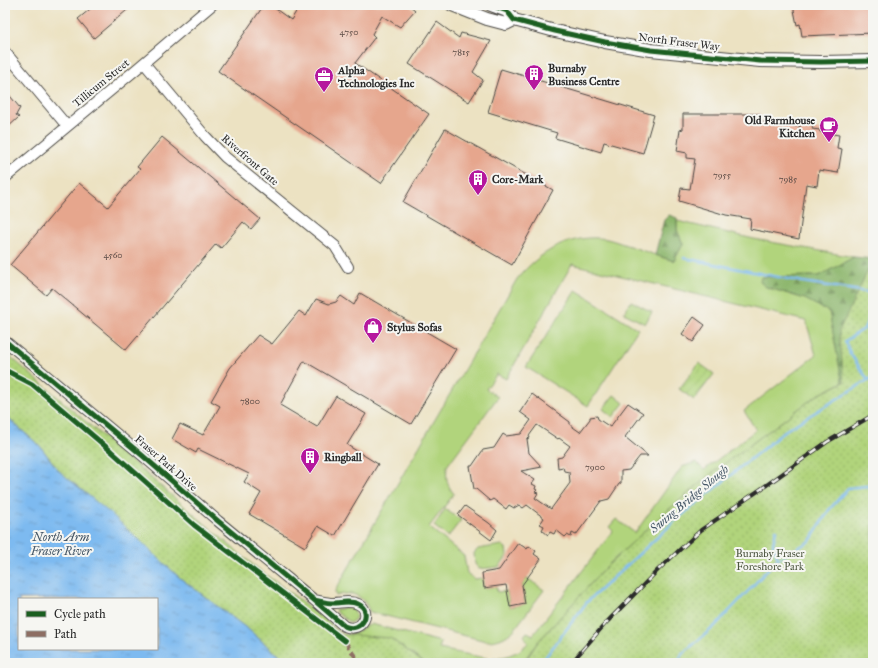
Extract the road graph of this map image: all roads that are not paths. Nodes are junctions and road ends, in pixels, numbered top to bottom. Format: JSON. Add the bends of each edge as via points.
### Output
{"nodes":[{"id":1,"x":212,"y":5,"type":"edge"},
{"id":2,"x":452,"y":5,"type":"edge"},
{"id":3,"x":491,"y":5,"type":"edge"},
{"id":4,"x":514,"y":20,"type":"junction"},
{"id":5,"x":5,"y":52,"type":"edge"},
{"id":6,"x":873,"y":61,"type":"edge"},
{"id":7,"x":144,"y":63,"type":"junction"},
{"id":8,"x":67,"y":126,"type":"junction"},
{"id":9,"x":5,"y":178,"type":"edge"},
{"id":10,"x":348,"y":267,"type":"dead end"},
{"id":11,"x":5,"y":341,"type":"edge"},
{"id":12,"x":314,"y":600,"type":"junction"}],
"edges":[{"from":1,"to":7,"type":"street","name":"Tillicum Street"},
{"from":2,"to":4,"type":"street","name":"North Fraser Way","via":[[506,24]]},
{"from":3,"to":4,"type":"street","name":"North Fraser Way","via":[[507,11]]},
{"from":4,"to":6,"type":"street","name":"North Fraser Way","via":[[605,42],[684,54],[760,61]]},
{"from":5,"to":8,"type":"street"},
{"from":7,"to":8,"type":"street","name":"Tillicum Street"},
{"from":7,"to":10,"type":"street","name":"Riverfront Gate","via":[[204,136],[225,157],[335,246]]},
{"from":8,"to":9,"type":"street","name":"Tillicum Street"},
{"from":11,"to":12,"type":"street","name":"Fraser Park Drive"},
{"from":12,"to":12,"type":"street","name":"Fraser Park Drive","via":[[348,628],[357,627],[365,618],[362,606],[352,602],[331,603]]}]}
